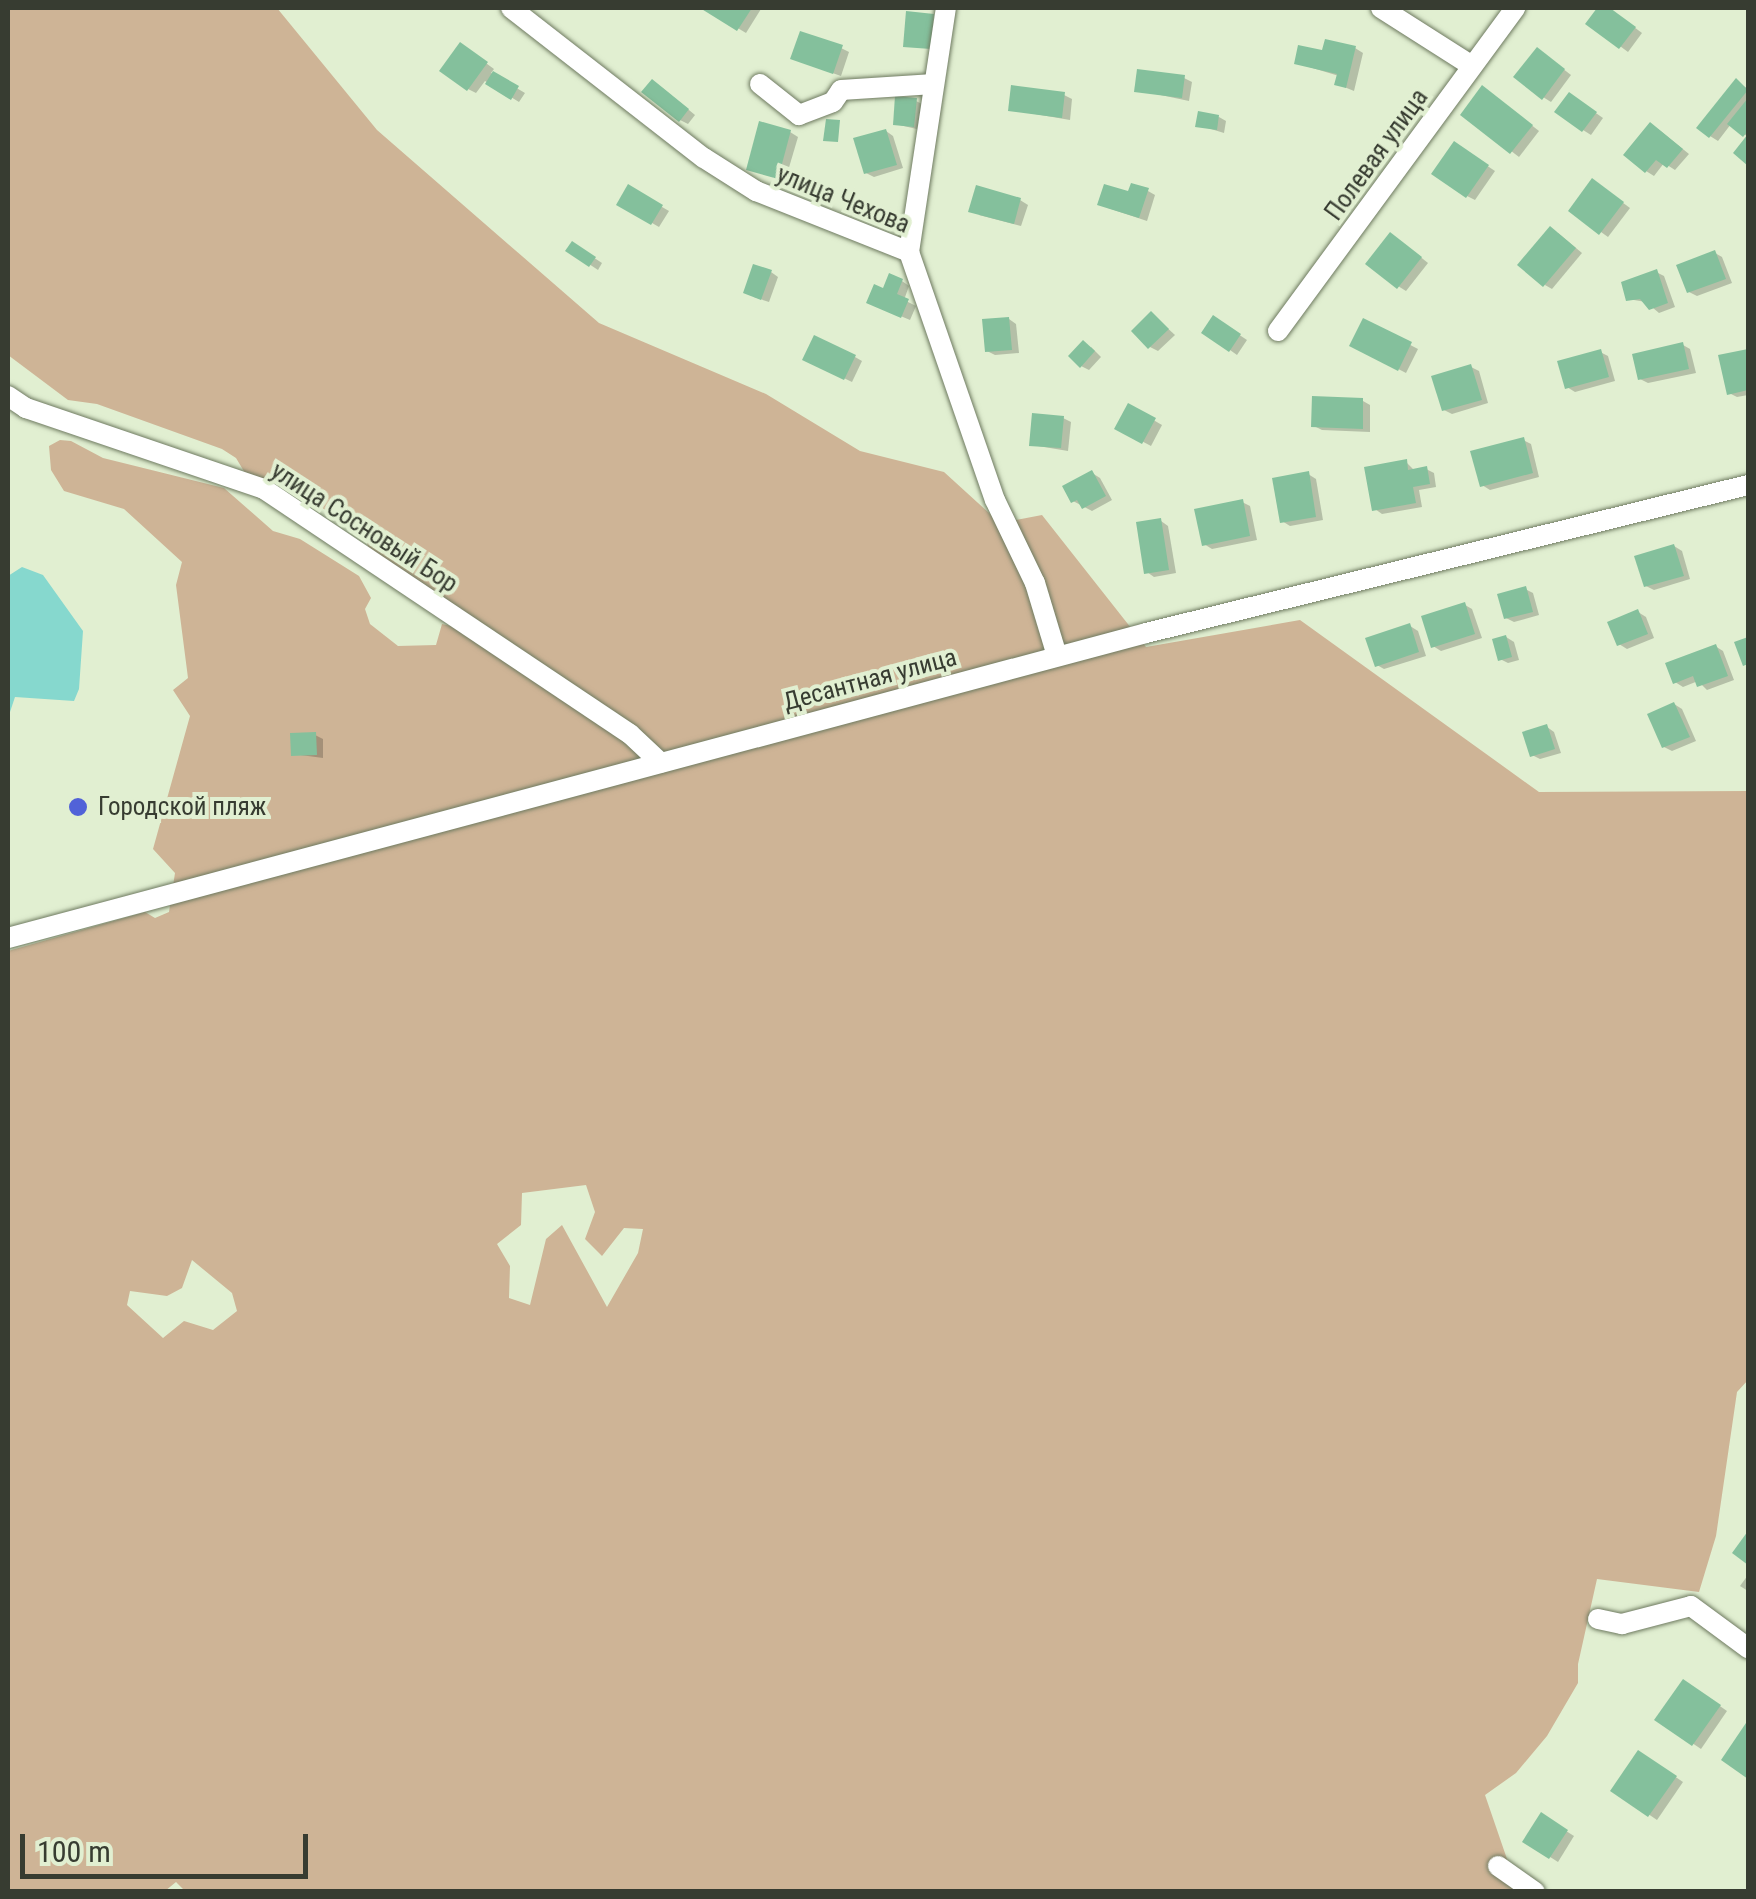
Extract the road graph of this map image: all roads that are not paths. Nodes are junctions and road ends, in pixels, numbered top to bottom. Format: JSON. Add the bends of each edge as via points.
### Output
{"nodes":[{"id":1,"x":512,"y":8,"type":"edge"},
{"id":2,"x":946,"y":8,"type":"edge"},
{"id":3,"x":1381,"y":8,"type":"edge"},
{"id":4,"x":1515,"y":8,"type":"edge"},
{"id":5,"x":1472,"y":66,"type":"junction"},
{"id":6,"x":760,"y":84,"type":"dead end"},
{"id":7,"x":934,"y":84,"type":"junction"},
{"id":8,"x":909,"y":252,"type":"junction"},
{"id":9,"x":1278,"y":331,"type":"dead end"},
{"id":10,"x":8,"y":396,"type":"edge"},
{"id":11,"x":1748,"y":485,"type":"edge"},
{"id":12,"x":1057,"y":656,"type":"junction"},
{"id":13,"x":661,"y":763,"type":"junction"},
{"id":14,"x":8,"y":938,"type":"edge"},
{"id":15,"x":1598,"y":1619,"type":"dead end"},
{"id":16,"x":1748,"y":1648,"type":"edge"},
{"id":17,"x":1498,"y":1866,"type":"dead end"},
{"id":18,"x":1535,"y":1892,"type":"edge"}],
"edges":[{"from":1,"to":8,"type":"street","name":"улица Чехова","via":[[756,191]]},
{"from":2,"to":7,"type":"street"},
{"from":3,"to":5,"type":"street"},
{"from":4,"to":5,"type":"street","name":"Полевая улица"},
{"from":5,"to":9,"type":"street","name":"Полевая улица"},
{"from":6,"to":7,"type":"street","via":[[799,114],[832,102],[841,90]]},
{"from":7,"to":8,"type":"street"},
{"from":8,"to":12,"type":"street","name":"улица Чехова"},
{"from":10,"to":13,"type":"street","name":"улица Сосновый Бор","via":[[26,408],[264,489],[630,734]]},
{"from":11,"to":12,"type":"street","name":"Десантная улица"},
{"from":12,"to":13,"type":"street","name":"Десантная улица"},
{"from":13,"to":14,"type":"street","name":"Десантная улица"},
{"from":15,"to":16,"type":"street","via":[[1622,1624],[1691,1606]]},
{"from":17,"to":18,"type":"street"}]}
